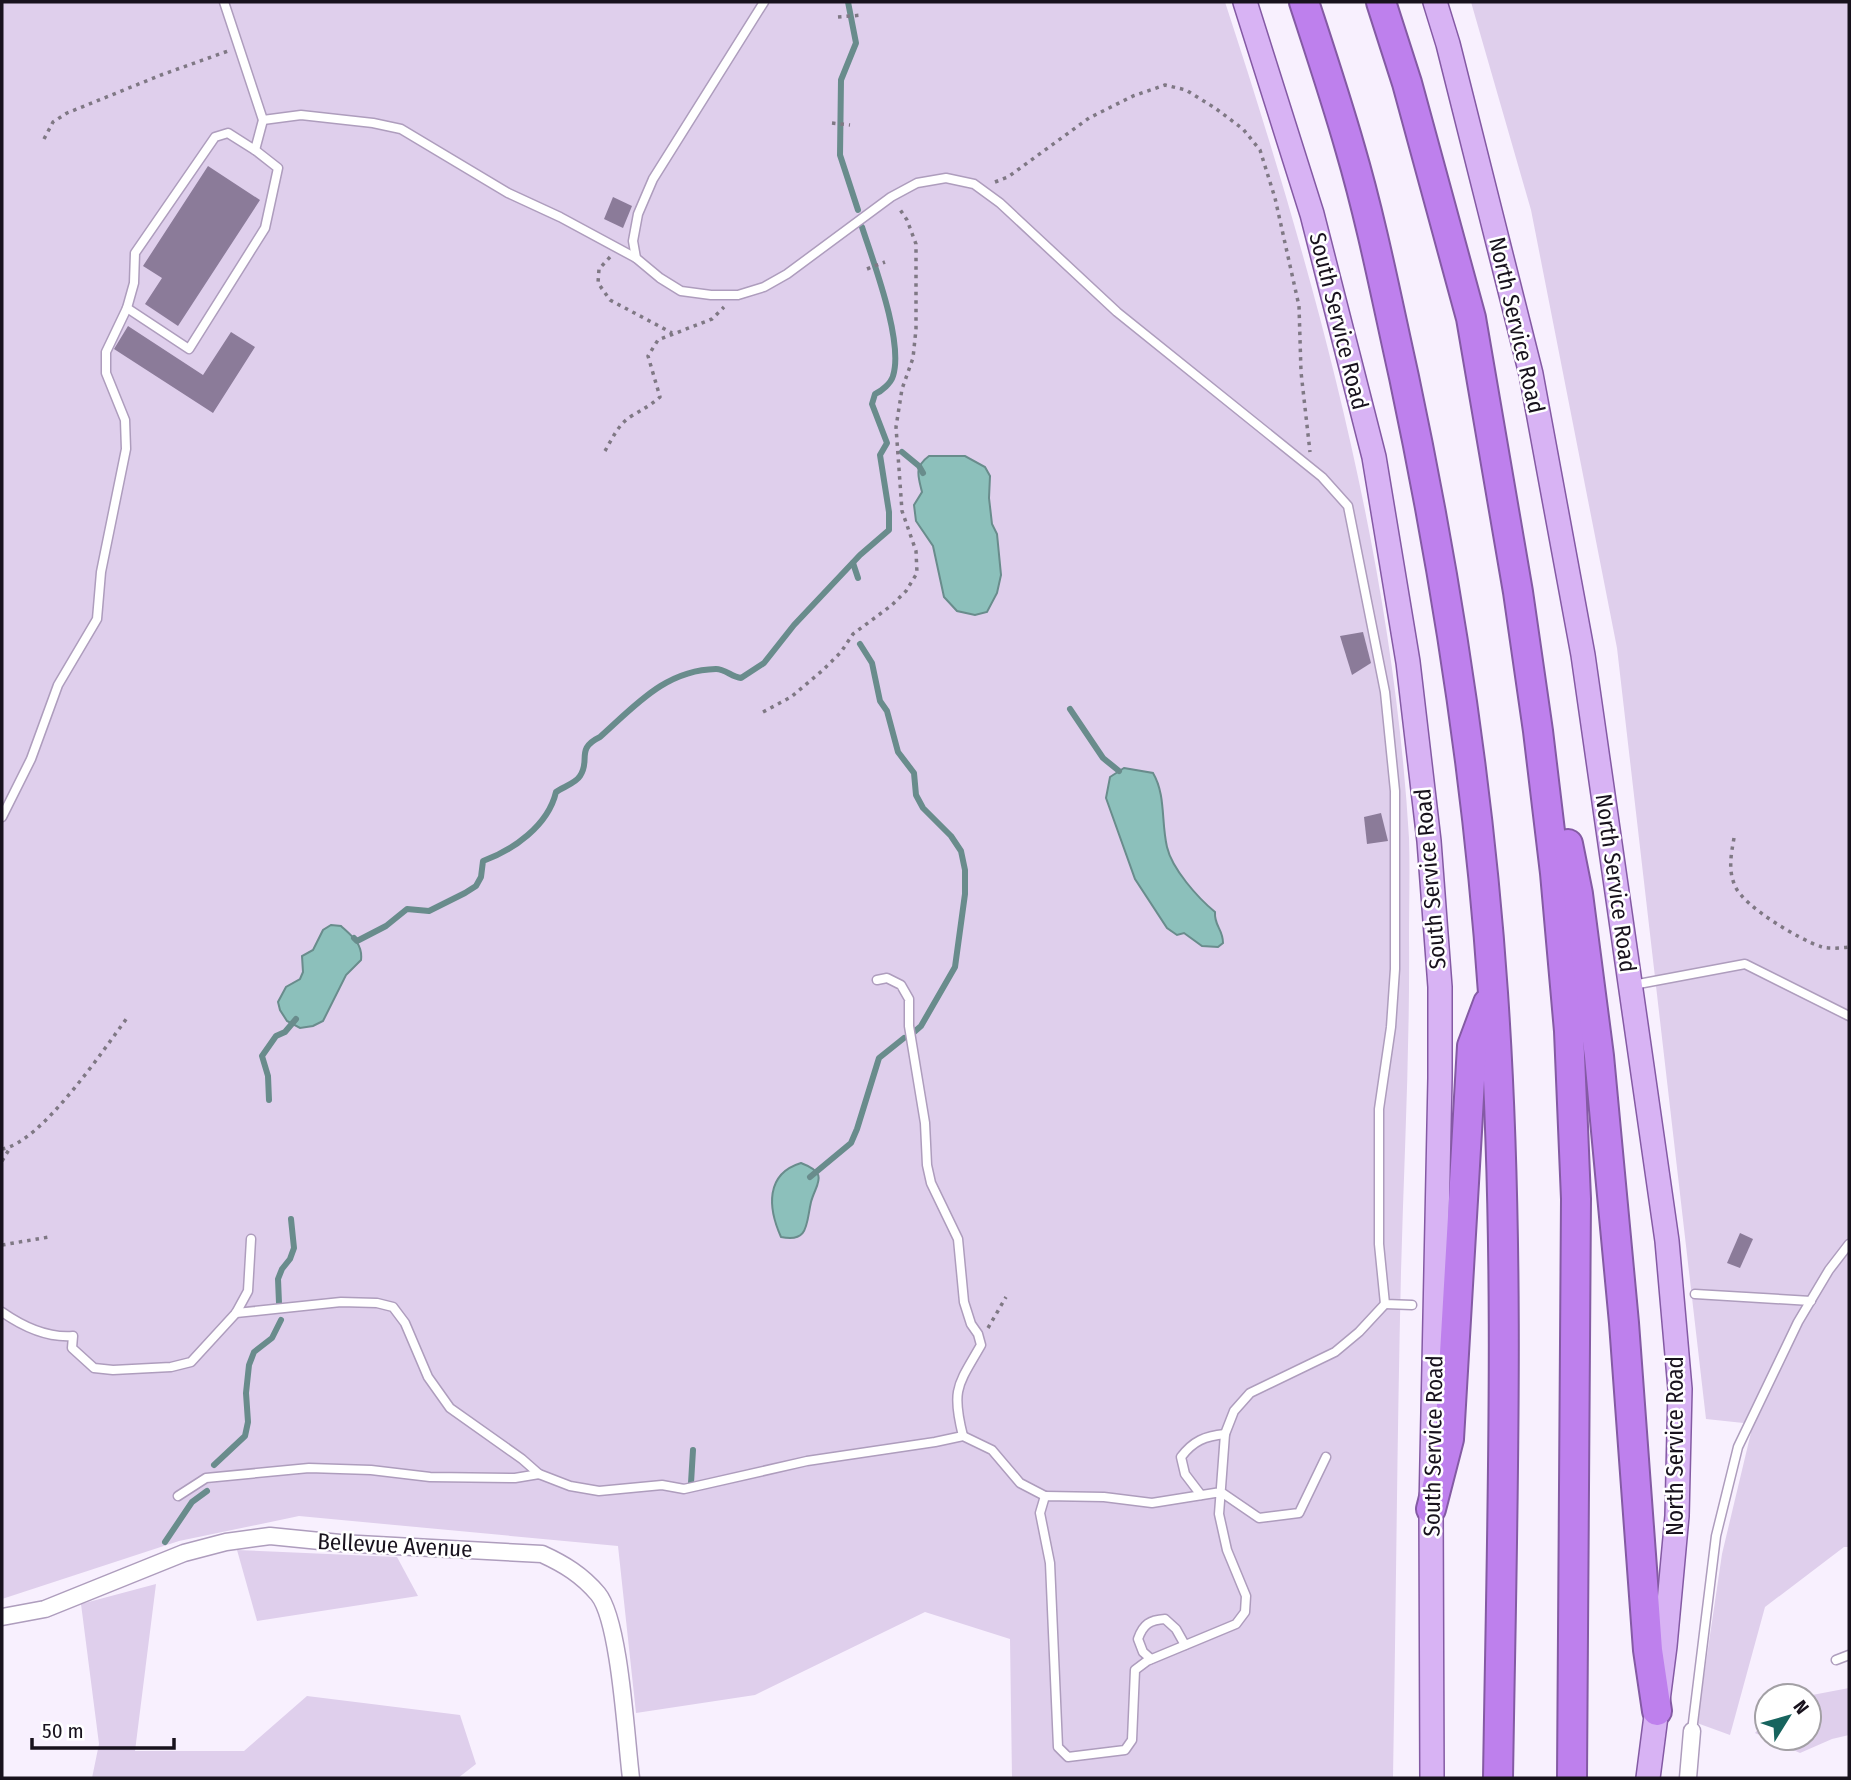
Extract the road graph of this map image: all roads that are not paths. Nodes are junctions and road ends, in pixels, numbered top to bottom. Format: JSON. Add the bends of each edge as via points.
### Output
{"nodes":[{"id":1,"x":224,"y":2,"type":"edge"},
{"id":2,"x":765,"y":2,"type":"edge"},
{"id":3,"x":1245,"y":2,"type":"edge"},
{"id":4,"x":1304,"y":2,"type":"edge"},
{"id":5,"x":1381,"y":2,"type":"edge"},
{"id":6,"x":1435,"y":2,"type":"edge"},
{"id":7,"x":263,"y":120,"type":"junction"},
{"id":8,"x":255,"y":150,"type":"junction"},
{"id":9,"x":636,"y":258,"type":"junction"},
{"id":10,"x":127,"y":307,"type":"junction"},
{"id":11,"x":1518,"y":592,"type":"junction"},
{"id":12,"x":2,"y":817,"type":"edge"},
{"id":13,"x":877,"y":980,"type":"dead end"},
{"id":14,"x":1630,"y":986,"type":"junction"},
{"id":15,"x":1493,"y":990,"type":"junction"},
{"id":16,"x":1849,"y":1016,"type":"edge"},
{"id":17,"x":251,"y":1239,"type":"dead end"},
{"id":18,"x":1849,"y":1244,"type":"edge"},
{"id":19,"x":1695,"y":1294,"type":"dead end"},
{"id":20,"x":1811,"y":1301,"type":"junction"},
{"id":21,"x":1385,"y":1304,"type":"junction"},
{"id":22,"x":1412,"y":1305,"type":"dead end"},
{"id":23,"x":2,"y":1312,"type":"edge"},
{"id":24,"x":236,"y":1313,"type":"junction"},
{"id":25,"x":1224,"y":1434,"type":"junction"},
{"id":26,"x":963,"y":1436,"type":"junction"},
{"id":27,"x":1326,"y":1457,"type":"dead end"},
{"id":28,"x":539,"y":1474,"type":"junction"},
{"id":29,"x":1221,"y":1492,"type":"junction"},
{"id":30,"x":1201,"y":1495,"type":"junction"},
{"id":31,"x":178,"y":1496,"type":"dead end"},
{"id":32,"x":1045,"y":1496,"type":"junction"},
{"id":33,"x":1431,"y":1508,"type":"junction"},
{"id":34,"x":2,"y":1617,"type":"edge"},
{"id":35,"x":1185,"y":1645,"type":"junction"},
{"id":36,"x":1849,"y":1655,"type":"edge"},
{"id":37,"x":1151,"y":1658,"type":"junction"},
{"id":38,"x":1836,"y":1660,"type":"dead end"},
{"id":39,"x":1657,"y":1711,"type":"junction"},
{"id":40,"x":1692,"y":1731,"type":"joint"},
{"id":41,"x":631,"y":1778,"type":"edge"},
{"id":42,"x":1433,"y":1778,"type":"edge"},
{"id":43,"x":1498,"y":1778,"type":"edge"},
{"id":44,"x":1572,"y":1778,"type":"edge"},
{"id":45,"x":1648,"y":1778,"type":"edge"},
{"id":46,"x":1688,"y":1778,"type":"edge"}],
"edges":[{"from":1,"to":7,"type":"lane"},
{"from":2,"to":9,"type":"lane","via":[[653,179],[632,241]]},
{"from":3,"to":33,"type":"main road","name":"South Service Road","via":[[1312,214],[1371,443],[1408,662],[1440,987]]},
{"from":4,"to":15,"type":"highway","via":[[1351,152],[1422,461],[1457,666]]},
{"from":5,"to":11,"type":"highway","via":[[1471,318]]},
{"from":6,"to":14,"type":"main road","name":"North Service Road","via":[[1531,374],[1583,655]]},
{"from":7,"to":8,"type":"lane"},
{"from":7,"to":9,"type":"lane","via":[[301,115],[401,129],[508,193]]},
{"from":8,"to":10,"type":"lane","via":[[228,133],[215,137],[135,253]]},
{"from":8,"to":10,"type":"lane","via":[[278,169],[265,228],[189,349]]},
{"from":9,"to":21,"type":"lane","via":[[681,291],[738,295],[787,274],[917,183],[946,178],[974,184],[1117,312],[1312,468],[1349,506],[1385,692],[1395,791],[1395,969],[1379,1109],[1379,1244]]},
{"from":10,"to":12,"type":"lane","via":[[106,352],[106,373],[125,420],[126,449],[101,572],[97,619],[58,685],[31,759]]},
{"from":11,"to":39,"type":"highway","via":[[1578,894],[1590,988]]},
{"from":11,"to":44,"type":"highway","via":[[1555,873],[1569,1031],[1577,1360]]},
{"from":13,"to":26,"type":"lane","via":[[887,978],[901,985],[909,999],[929,1174],[958,1239],[964,1302],[981,1345],[958,1383],[957,1412]]},
{"from":14,"to":16,"type":"lane","via":[[1745,964]]},
{"from":14,"to":39,"type":"main road","name":"North Service Road","via":[[1667,1241],[1680,1389],[1677,1516]]},
{"from":15,"to":33,"type":"highway","via":[[1472,1046],[1449,1439]]},
{"from":15,"to":43,"type":"highway","via":[[1503,1199],[1504,1349]]},
{"from":17,"to":24,"type":"lane","via":[[248,1291]]},
{"from":18,"to":20,"type":"lane"},
{"from":19,"to":20,"type":"lane"},
{"from":20,"to":40,"type":"lane","via":[[1738,1447],[1716,1536]]},
{"from":21,"to":22,"type":"lane"},
{"from":21,"to":25,"type":"lane","via":[[1335,1352],[1250,1393],[1234,1411]]},
{"from":23,"to":24,"type":"lane","via":[[22,1326],[73,1336],[72,1348],[94,1368],[113,1370],[191,1362]]},
{"from":24,"to":28,"type":"lane","via":[[341,1302],[393,1307],[405,1323],[428,1377],[450,1408]]},
{"from":25,"to":29,"type":"lane"},
{"from":25,"to":30,"type":"lane","via":[[1191,1444],[1181,1457],[1185,1475]]},
{"from":26,"to":28,"type":"lane","via":[[807,1461],[684,1489],[662,1485],[598,1491]]},
{"from":26,"to":32,"type":"lane","via":[[992,1450],[1020,1483]]},
{"from":27,"to":29,"type":"lane","via":[[1298,1513],[1259,1518]]},
{"from":28,"to":31,"type":"lane","via":[[430,1477],[309,1468],[206,1478]]},
{"from":29,"to":30,"type":"lane"},
{"from":29,"to":35,"type":"lane","via":[[1219,1514],[1227,1550],[1246,1596],[1245,1612],[1236,1624]]},
{"from":30,"to":32,"type":"lane","via":[[1152,1503]]},
{"from":32,"to":37,"type":"lane","via":[[1040,1513],[1050,1563],[1058,1747],[1068,1757],[1125,1750],[1132,1740],[1135,1670]]},
{"from":33,"to":42,"type":"main road","name":"South Service Road"},
{"from":34,"to":41,"type":"street","name":"Bellevue Avenue","via":[[46,1609],[184,1553],[270,1536],[542,1554],[572,1568],[600,1595],[612,1625]]},
{"from":35,"to":37,"type":"lane"},
{"from":35,"to":37,"type":"lane","via":[[1166,1619],[1153,1620],[1141,1629],[1138,1639]]},
{"from":36,"to":38,"type":"lane"},
{"from":39,"to":45,"type":"main road","name":"North Service Road"},
{"from":40,"to":46,"type":"street"}]}
